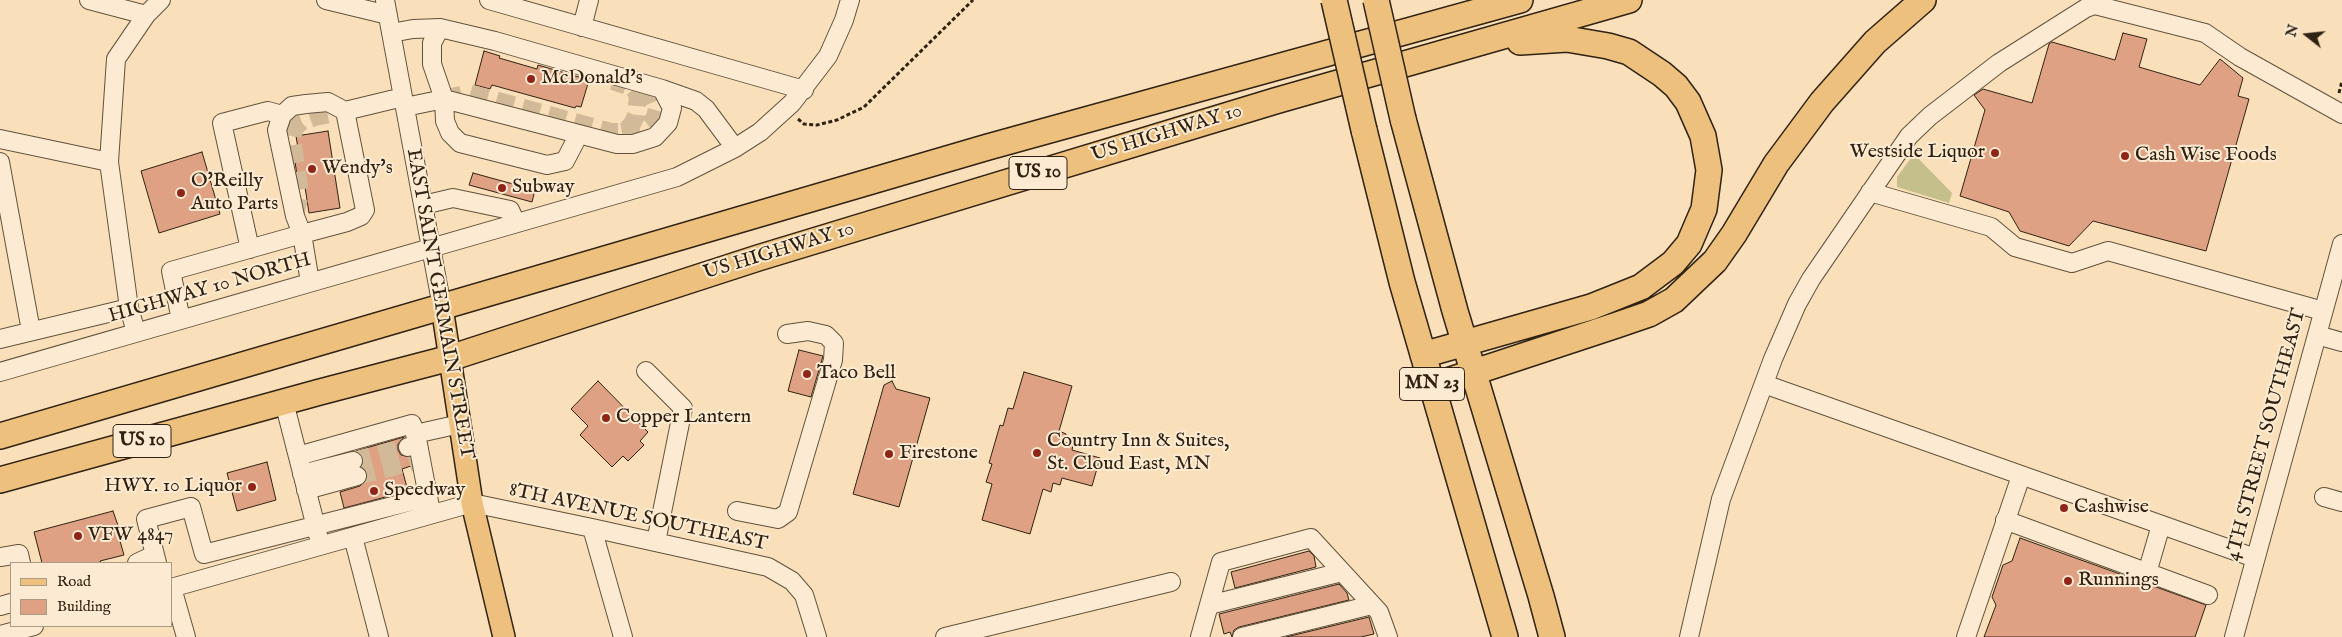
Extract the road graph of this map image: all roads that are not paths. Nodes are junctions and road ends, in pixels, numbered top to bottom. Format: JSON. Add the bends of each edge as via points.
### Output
{"nodes":[{"id":1,"x":89,"y":0,"type":"edge"},
{"id":2,"x":161,"y":0,"type":"edge"},
{"id":3,"x":326,"y":0,"type":"edge"},
{"id":4,"x":489,"y":0,"type":"edge"},
{"id":5,"x":589,"y":0,"type":"edge"},
{"id":6,"x":850,"y":0,"type":"edge"},
{"id":7,"x":1334,"y":0,"type":"edge"},
{"id":8,"x":1376,"y":0,"type":"edge"},
{"id":9,"x":1479,"y":0,"type":"edge"},
{"id":10,"x":1520,"y":0,"type":"edge"},
{"id":11,"x":1629,"y":0,"type":"edge"},
{"id":12,"x":1924,"y":0,"type":"edge"},
{"id":13,"x":387,"y":8,"type":"edge"},
{"id":14,"x":146,"y":15,"type":"junction"},
{"id":15,"x":582,"y":26,"type":"junction"},
{"id":16,"x":440,"y":28,"type":"junction"},
{"id":17,"x":391,"y":33,"type":"junction"},
{"id":18,"x":1372,"y":41,"type":"junction"},
{"id":19,"x":1416,"y":61,"type":"junction"},
{"id":20,"x":662,"y":89,"type":"junction"},
{"id":21,"x":804,"y":90,"type":"junction"},
{"id":22,"x":444,"y":99,"type":"junction"},
{"id":23,"x":404,"y":102,"type":"junction"},
{"id":24,"x":345,"y":111,"type":"junction"},
{"id":25,"x":2342,"y":114,"type":"edge"},
{"id":26,"x":282,"y":115,"type":"junction"},
{"id":27,"x":579,"y":134,"type":"junction"},
{"id":28,"x":0,"y":139,"type":"edge"},
{"id":29,"x":735,"y":148,"type":"junction"},
{"id":30,"x":0,"y":162,"type":"edge"},
{"id":31,"x":109,"y":162,"type":"junction"},
{"id":32,"x":1870,"y":192,"type":"junction"},
{"id":33,"x":423,"y":205,"type":"junction"},
{"id":34,"x":516,"y":223,"type":"junction"},
{"id":35,"x":302,"y":234,"type":"junction"},
{"id":36,"x":2342,"y":244,"type":"edge"},
{"id":37,"x":431,"y":247,"type":"junction"},
{"id":38,"x":250,"y":249,"type":"junction"},
{"id":39,"x":310,"y":282,"type":"junction"},
{"id":40,"x":442,"y":307,"type":"junction"},
{"id":41,"x":129,"y":308,"type":"junction"},
{"id":42,"x":2323,"y":311,"type":"junction"},
{"id":43,"x":181,"y":320,"type":"junction"},
{"id":44,"x":31,"y":331,"type":"junction"},
{"id":45,"x":136,"y":332,"type":"junction"},
{"id":46,"x":787,"y":334,"type":"dead end"},
{"id":47,"x":2317,"y":335,"type":"junction"},
{"id":48,"x":0,"y":339,"type":"edge"},
{"id":49,"x":2342,"y":342,"type":"edge"},
{"id":50,"x":1465,"y":343,"type":"junction"},
{"id":51,"x":1423,"y":355,"type":"junction"},
{"id":52,"x":450,"y":358,"type":"junction"},
{"id":53,"x":646,"y":371,"type":"dead end"},
{"id":54,"x":1474,"y":371,"type":"junction"},
{"id":55,"x":0,"y":372,"type":"edge"},
{"id":56,"x":1764,"y":384,"type":"junction"},
{"id":57,"x":1432,"y":386,"type":"junction"},
{"id":58,"x":284,"y":402,"type":"junction"},
{"id":59,"x":460,"y":424,"type":"junction"},
{"id":60,"x":0,"y":436,"type":"edge"},
{"id":61,"x":415,"y":449,"type":"junction"},
{"id":62,"x":298,"y":456,"type":"junction"},
{"id":63,"x":355,"y":468,"type":"tunnel mouth"},
{"id":64,"x":2021,"y":476,"type":"junction"},
{"id":65,"x":0,"y":480,"type":"edge"},
{"id":66,"x":304,"y":482,"type":"junction"},
{"id":67,"x":428,"y":497,"type":"junction"},
{"id":68,"x":2324,"y":497,"type":"dead end"},
{"id":69,"x":2342,"y":502,"type":"edge"},
{"id":70,"x":472,"y":504,"type":"junction"},
{"id":71,"x":737,"y":511,"type":"dead end"},
{"id":72,"x":431,"y":515,"type":"junction"},
{"id":73,"x":2005,"y":520,"type":"junction"},
{"id":74,"x":315,"y":525,"type":"junction"},
{"id":75,"x":2161,"y":525,"type":"junction"},
{"id":76,"x":592,"y":528,"type":"junction"},
{"id":77,"x":353,"y":537,"type":"junction"},
{"id":78,"x":257,"y":540,"type":"junction"},
{"id":79,"x":656,"y":542,"type":"junction"},
{"id":80,"x":321,"y":546,"type":"junction"},
{"id":81,"x":0,"y":557,"type":"edge"},
{"id":82,"x":2256,"y":558,"type":"junction"},
{"id":83,"x":156,"y":559,"type":"edge"},
{"id":84,"x":21,"y":562,"type":"edge"},
{"id":85,"x":142,"y":562,"type":"edge"},
{"id":86,"x":263,"y":562,"type":"junction"},
{"id":87,"x":1342,"y":572,"type":"junction"},
{"id":88,"x":2147,"y":572,"type":"junction"},
{"id":89,"x":1171,"y":582,"type":"dead end"},
{"id":90,"x":172,"y":588,"type":"edge"},
{"id":91,"x":2208,"y":594,"type":"dead end"},
{"id":92,"x":1209,"y":605,"type":"junction"},
{"id":93,"x":1372,"y":605,"type":"junction"},
{"id":94,"x":30,"y":627,"type":"edge"},
{"id":95,"x":0,"y":635,"type":"edge"},
{"id":96,"x":186,"y":637,"type":"edge"},
{"id":97,"x":379,"y":637,"type":"edge"},
{"id":98,"x":504,"y":637,"type":"edge"},
{"id":99,"x":623,"y":637,"type":"edge"},
{"id":100,"x":817,"y":637,"type":"edge"},
{"id":101,"x":945,"y":637,"type":"edge"},
{"id":102,"x":1200,"y":637,"type":"edge"},
{"id":103,"x":1242,"y":637,"type":"edge"},
{"id":104,"x":1388,"y":637,"type":"edge"},
{"id":105,"x":1505,"y":637,"type":"edge"},
{"id":106,"x":1552,"y":637,"type":"edge"},
{"id":107,"x":1689,"y":637,"type":"edge"},
{"id":108,"x":1966,"y":637,"type":"edge"},
{"id":109,"x":2234,"y":637,"type":"edge"}],
"edges":[{"from":1,"to":14,"type":"street"},
{"from":2,"to":14,"type":"street"},
{"from":3,"to":13,"type":"street"},
{"from":4,"to":15,"type":"street"},
{"from":5,"to":15,"type":"street"},
{"from":6,"to":21,"type":"street","name":"HIGHWAY 10 NORTH","via":[[828,56]]},
{"from":7,"to":51,"type":"highway","number":"MN 23","bridge":true,"via":[[1364,130]]},
{"from":8,"to":50,"type":"highway","number":"MN 23","bridge":true,"via":[[1421,194]]},
{"from":9,"to":18,"type":"highway"},
{"from":10,"to":18,"type":"highway","name":"US HIGHWAY 10","number":"US 10"},
{"from":11,"to":19,"type":"highway","name":"US HIGHWAY 10","number":"US 10"},
{"from":12,"to":54,"type":"highway","via":[[1875,42],[1827,95],[1776,164],[1715,261],[1674,300],[1649,314]]},
{"from":13,"to":17,"type":"street","name":"EAST SAINT GERMAIN STREET"},
{"from":14,"to":31,"type":"street","via":[[116,59]]},
{"from":15,"to":21,"type":"street"},
{"from":16,"to":17,"type":"street"},
{"from":16,"to":20,"type":"street"},
{"from":16,"to":22,"type":"street","via":[[432,43],[432,64]]},
{"from":17,"to":23,"type":"street","name":"EAST SAINT GERMAIN STREET"},
{"from":18,"to":40,"type":"highway","name":"US HIGHWAY 10","number":"US 10","via":[[979,149]]},
{"from":19,"to":50,"type":"highway","via":[[1542,40],[1588,42],[1629,52],[1676,86],[1696,119],[1707,152],[1708,188],[1704,209],[1689,244],[1660,275],[1640,287],[1591,306]]},
{"from":19,"to":52,"type":"highway","name":"US HIGHWAY 10","number":"US 10","via":[[758,258]]},
{"from":20,"to":27,"type":"street","via":[[672,108],[668,123],[654,137],[633,144],[617,144]]},
{"from":20,"to":29,"type":"street","via":[[701,105]]},
{"from":21,"to":29,"type":"street","name":"HIGHWAY 10 NORTH","via":[[760,132]]},
{"from":22,"to":23,"type":"street"},
{"from":22,"to":27,"type":"street"},
{"from":22,"to":27,"type":"street","via":[[445,121],[450,133],[460,143],[547,166],[565,161]]},
{"from":23,"to":24,"type":"street"},
{"from":23,"to":33,"type":"street","name":"EAST SAINT GERMAIN STREET"},
{"from":24,"to":26,"type":"street","via":[[328,102],[292,106]]},
{"from":24,"to":35,"type":"street","via":[[365,210],[361,216],[347,222]]},
{"from":25,"to":32,"type":"street","via":[[2240,57],[2205,33],[2095,5],[1999,63],[1930,116],[1909,136]]},
{"from":26,"to":35,"type":"street","via":[[277,130],[294,216]]},
{"from":26,"to":38,"type":"street","via":[[268,110],[222,123]]},
{"from":28,"to":31,"type":"street"},
{"from":29,"to":34,"type":"street","name":"HIGHWAY 10 NORTH","via":[[677,177]]},
{"from":30,"to":44,"type":"street"},
{"from":31,"to":41,"type":"street"},
{"from":32,"to":42,"type":"street","via":[[1991,227],[2015,247],[2072,263],[2108,251]]},
{"from":32,"to":56,"type":"street","via":[[1805,290]]},
{"from":33,"to":34,"type":"street","via":[[453,198],[510,210]]},
{"from":33,"to":37,"type":"street","name":"EAST SAINT GERMAIN STREET"},
{"from":34,"to":37,"type":"street","name":"HIGHWAY 10 NORTH"},
{"from":35,"to":38,"type":"street"},
{"from":35,"to":39,"type":"street"},
{"from":36,"to":42,"type":"street","name":"4TH STREET SOUTHEAST"},
{"from":37,"to":39,"type":"street","name":"HIGHWAY 10 NORTH"},
{"from":37,"to":40,"type":"street","name":"EAST SAINT GERMAIN STREET"},
{"from":38,"to":43,"type":"street","via":[[171,271]]},
{"from":39,"to":43,"type":"street","name":"HIGHWAY 10 NORTH"},
{"from":40,"to":52,"type":"main road","name":"EAST SAINT GERMAIN STREET"},
{"from":40,"to":60,"type":"highway","number":"US 10"},
{"from":41,"to":44,"type":"street"},
{"from":41,"to":45,"type":"street"},
{"from":42,"to":47,"type":"street","name":"4TH STREET SOUTHEAST"},
{"from":43,"to":45,"type":"street","name":"HIGHWAY 10 NORTH"},
{"from":44,"to":48,"type":"street"},
{"from":45,"to":55,"type":"street","name":"HIGHWAY 10 NORTH"},
{"from":46,"to":71,"type":"street","via":[[808,331],[826,336],[834,343],[833,360],[788,512],[778,519]]},
{"from":47,"to":49,"type":"street"},
{"from":47,"to":82,"type":"street","name":"4TH STREET SOUTHEAST"},
{"from":50,"to":51,"type":"highway"},
{"from":50,"to":54,"type":"highway","number":"MN 23"},
{"from":51,"to":57,"type":"highway","number":"MN 23"},
{"from":52,"to":58,"type":"highway","number":"US 10"},
{"from":52,"to":59,"type":"main road","name":"EAST SAINT GERMAIN STREET"},
{"from":53,"to":79,"type":"street","via":[[683,408]]},
{"from":54,"to":57,"type":"highway"},
{"from":54,"to":106,"type":"highway","number":"MN 23"},
{"from":56,"to":64,"type":"street"},
{"from":56,"to":107,"type":"street","via":[[1721,499]]},
{"from":57,"to":105,"type":"highway","number":"MN 23"},
{"from":58,"to":62,"type":"street"},
{"from":58,"to":65,"type":"highway","number":"US 10"},
{"from":59,"to":61,"type":"street"},
{"from":59,"to":70,"type":"main road","name":"EAST SAINT GERMAIN STREET"},
{"from":61,"to":62,"type":"street","via":[[412,424]]},
{"from":61,"to":67,"type":"street"},
{"from":62,"to":66,"type":"street"},
{"from":63,"to":66,"type":"street"},
{"from":64,"to":73,"type":"street"},
{"from":64,"to":75,"type":"street"},
{"from":66,"to":74,"type":"street"},
{"from":67,"to":72,"type":"street"},
{"from":67,"to":74,"type":"street"},
{"from":68,"to":69,"type":"street"},
{"from":70,"to":72,"type":"street"},
{"from":70,"to":76,"type":"street","name":"8TH AVENUE SOUTHEAST"},
{"from":70,"to":98,"type":"main road","name":"EAST SAINT GERMAIN STREET"},
{"from":72,"to":77,"type":"street"},
{"from":73,"to":88,"type":"street"},
{"from":73,"to":108,"type":"street"},
{"from":74,"to":78,"type":"street"},
{"from":74,"to":80,"type":"street"},
{"from":75,"to":82,"type":"street"},
{"from":75,"to":88,"type":"street"},
{"from":76,"to":79,"type":"street","name":"8TH AVENUE SOUTHEAST"},
{"from":76,"to":99,"type":"street"},
{"from":77,"to":80,"type":"street"},
{"from":77,"to":97,"type":"street"},
{"from":78,"to":83,"type":"street","via":[[204,554],[191,507],[146,518]]},
{"from":78,"to":86,"type":"street"},
{"from":79,"to":100,"type":"street","name":"8TH AVENUE SOUTHEAST","via":[[768,567],[792,581],[804,595]]},
{"from":80,"to":86,"type":"street"},
{"from":81,"to":84,"type":"street","via":[[19,554]]},
{"from":82,"to":109,"type":"street","name":"4TH STREET SOUTHEAST"},
{"from":83,"to":85,"type":"street"},
{"from":86,"to":90,"type":"street"},
{"from":87,"to":92,"type":"street"},
{"from":87,"to":92,"type":"street","via":[[1311,538],[1222,562]]},
{"from":87,"to":93,"type":"street"},
{"from":88,"to":91,"type":"street"},
{"from":89,"to":101,"type":"street"},
{"from":90,"to":96,"type":"street"},
{"from":92,"to":102,"type":"street"},
{"from":93,"to":103,"type":"street"},
{"from":93,"to":104,"type":"street"},
{"from":94,"to":95,"type":"street"}]}
